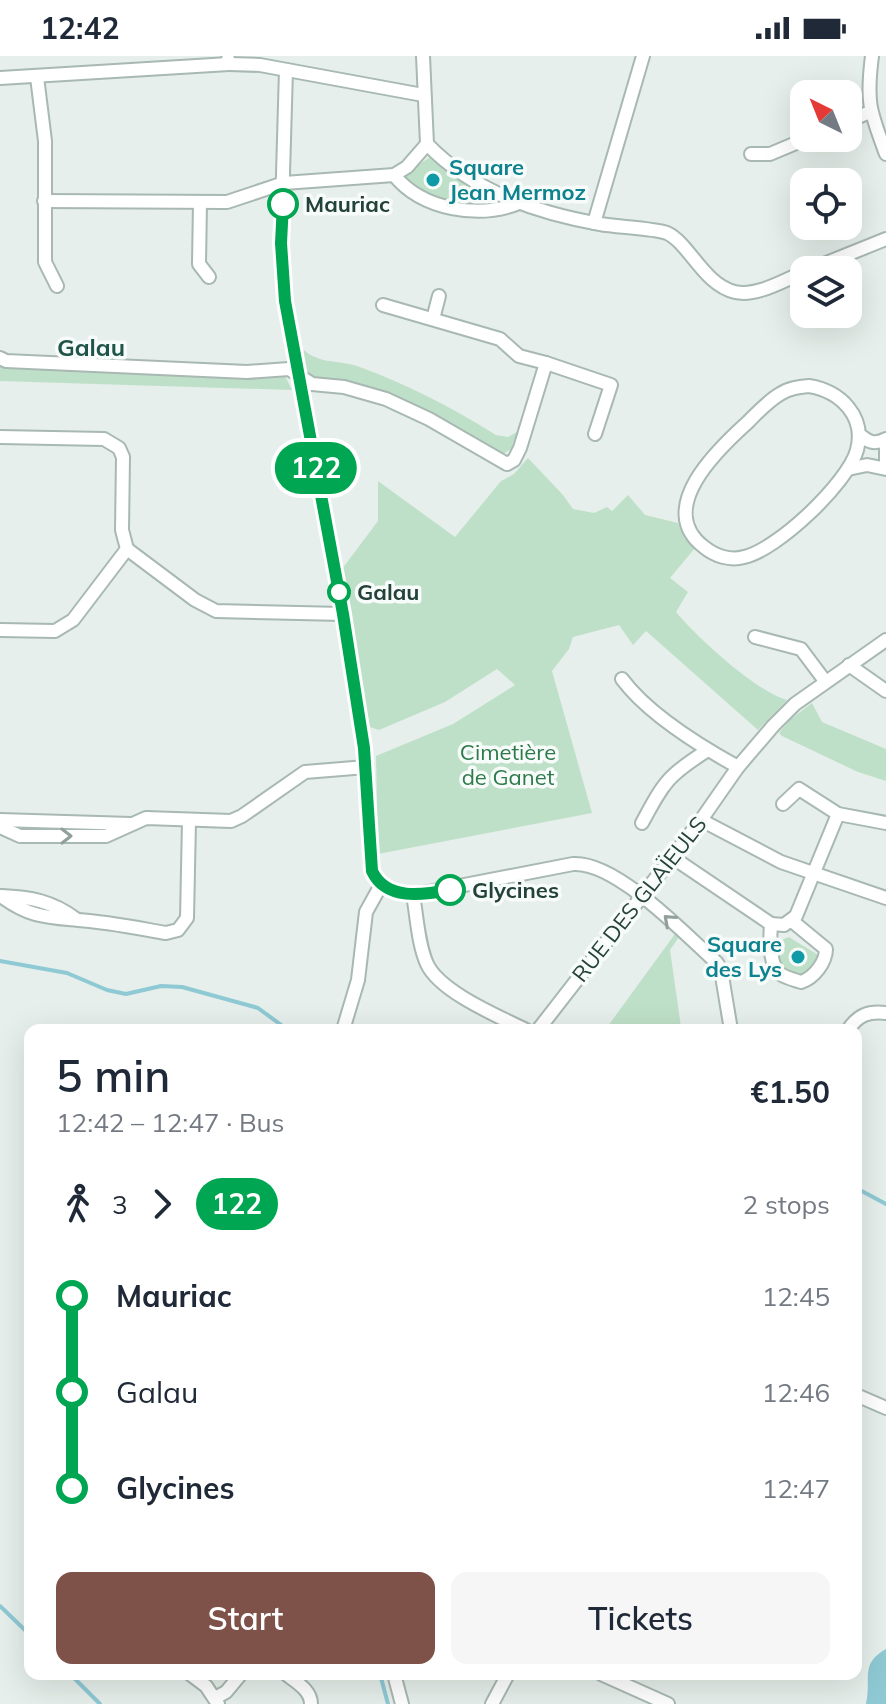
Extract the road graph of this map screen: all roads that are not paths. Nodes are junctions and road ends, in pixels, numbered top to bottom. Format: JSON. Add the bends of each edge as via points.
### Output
{"nodes":[{"id":1,"x":423,"y":56,"type":"edge"},
{"id":2,"x":643,"y":56,"type":"edge"},
{"id":3,"x":872,"y":56,"type":"edge"},
{"id":4,"x":228,"y":60,"type":"edge"},
{"id":5,"x":286,"y":70,"type":"junction"},
{"id":6,"x":37,"y":77,"type":"junction"},
{"id":7,"x":0,"y":78,"type":"edge"},
{"id":8,"x":423,"y":95,"type":"junction"},
{"id":9,"x":870,"y":112,"type":"junction"},
{"id":10,"x":862,"y":115,"type":"edge"},
{"id":11,"x":427,"y":144,"type":"junction"},
{"id":12,"x":790,"y":146,"type":"edge"},
{"id":13,"x":751,"y":154,"type":"dead end"},
{"id":14,"x":886,"y":154,"type":"edge"},
{"id":15,"x":394,"y":175,"type":"junction"},
{"id":16,"x":284,"y":183,"type":"junction"},
{"id":17,"x":44,"y":201,"type":"junction"},
{"id":18,"x":200,"y":203,"type":"junction"},
{"id":19,"x":519,"y":203,"type":"junction"},
{"id":20,"x":594,"y":223,"type":"junction"},
{"id":21,"x":886,"y":239,"type":"edge"},
{"id":22,"x":844,"y":256,"type":"edge"},
{"id":23,"x":209,"y":277,"type":"dead end"},
{"id":24,"x":790,"y":277,"type":"edge"},
{"id":25,"x":57,"y":286,"type":"dead end"},
{"id":26,"x":439,"y":296,"type":"dead end"},
{"id":27,"x":383,"y":305,"type":"dead end"},
{"id":28,"x":433,"y":319,"type":"junction"},
{"id":29,"x":0,"y":358,"type":"edge"},
{"id":30,"x":546,"y":363,"type":"junction"},
{"id":31,"x":299,"y":374,"type":"junction"},
{"id":32,"x":595,"y":434,"type":"dead end"},
{"id":33,"x":859,"y":434,"type":"junction"},
{"id":34,"x":0,"y":437,"type":"edge"},
{"id":35,"x":886,"y":439,"type":"edge"},
{"id":36,"x":886,"y":448,"type":"edge"},
{"id":37,"x":886,"y":467,"type":"edge"},
{"id":38,"x":848,"y":469,"type":"junction"},
{"id":39,"x":127,"y":549,"type":"junction"},
{"id":40,"x":343,"y":614,"type":"junction"},
{"id":41,"x":0,"y":630,"type":"edge"},
{"id":42,"x":755,"y":637,"type":"dead end"},
{"id":43,"x":886,"y":640,"type":"edge"},
{"id":44,"x":849,"y":665,"type":"junction"},
{"id":45,"x":622,"y":679,"type":"dead end"},
{"id":46,"x":825,"y":681,"type":"junction"},
{"id":47,"x":886,"y":691,"type":"edge"},
{"id":48,"x":708,"y":750,"type":"junction"},
{"id":49,"x":366,"y":767,"type":"junction"},
{"id":50,"x":738,"y":767,"type":"junction"},
{"id":51,"x":783,"y":804,"type":"dead end"},
{"id":52,"x":838,"y":814,"type":"junction"},
{"id":53,"x":0,"y":820,"type":"edge"},
{"id":54,"x":701,"y":820,"type":"junction"},
{"id":55,"x":189,"y":821,"type":"junction"},
{"id":56,"x":642,"y":823,"type":"dead end"},
{"id":57,"x":886,"y":823,"type":"edge"},
{"id":58,"x":131,"y":824,"type":"junction"},
{"id":59,"x":0,"y":827,"type":"edge"},
{"id":60,"x":672,"y":857,"type":"junction"},
{"id":61,"x":813,"y":874,"type":"junction"},
{"id":62,"x":378,"y":881,"type":"junction"},
{"id":63,"x":413,"y":895,"type":"junction"},
{"id":64,"x":1,"y":896,"type":"edge"},
{"id":65,"x":643,"y":896,"type":"junction"},
{"id":66,"x":886,"y":898,"type":"edge"},
{"id":67,"x":792,"y":921,"type":"junction"},
{"id":68,"x":771,"y":924,"type":"junction"},
{"id":69,"x":886,"y":1013,"type":"edge"},
{"id":70,"x":345,"y":1024,"type":"edge"},
{"id":71,"x":514,"y":1024,"type":"edge"},
{"id":72,"x":543,"y":1024,"type":"edge"},
{"id":73,"x":730,"y":1024,"type":"edge"},
{"id":74,"x":852,"y":1024,"type":"edge"},
{"id":75,"x":862,"y":1398,"type":"edge"},
{"id":76,"x":886,"y":1408,"type":"edge"},
{"id":77,"x":198,"y":1680,"type":"edge"},
{"id":78,"x":236,"y":1680,"type":"edge"},
{"id":79,"x":293,"y":1680,"type":"edge"},
{"id":80,"x":396,"y":1680,"type":"edge"},
{"id":81,"x":505,"y":1680,"type":"edge"},
{"id":82,"x":614,"y":1680,"type":"edge"},
{"id":83,"x":216,"y":1701,"type":"edge"},
{"id":84,"x":311,"y":1704,"type":"edge"},
{"id":85,"x":402,"y":1704,"type":"edge"},
{"id":86,"x":492,"y":1704,"type":"edge"},
{"id":87,"x":668,"y":1704,"type":"edge"}],
"edges":[{"from":1,"to":8,"type":"street"},
{"from":2,"to":20,"type":"street"},
{"from":3,"to":9,"type":"street"},
{"from":4,"to":5,"type":"street"},
{"from":4,"to":6,"type":"street"},
{"from":5,"to":8,"type":"street"},
{"from":5,"to":16,"type":"street"},
{"from":6,"to":7,"type":"street"},
{"from":6,"to":17,"type":"street","via":[[45,141]]},
{"from":8,"to":11,"type":"street"},
{"from":9,"to":10,"type":"street"},
{"from":9,"to":14,"type":"street"},
{"from":11,"to":15,"type":"street"},
{"from":11,"to":19,"type":"street","via":[[472,181]]},
{"from":12,"to":13,"type":"street","via":[[770,154]]},
{"from":15,"to":16,"type":"street"},
{"from":15,"to":19,"type":"street","via":[[422,198],[462,209],[498,211]]},
{"from":16,"to":18,"type":"street","via":[[238,200]]},
{"from":16,"to":31,"type":"street","via":[[285,301]]},
{"from":17,"to":18,"type":"street"},
{"from":17,"to":25,"type":"street","via":[[45,262]]},
{"from":18,"to":23,"type":"street","via":[[199,264]]},
{"from":19,"to":20,"type":"street"},
{"from":20,"to":24,"type":"street","via":[[670,235],[707,275],[736,293]]},
{"from":21,"to":22,"type":"street"},
{"from":26,"to":28,"type":"street"},
{"from":27,"to":28,"type":"street"},
{"from":28,"to":30,"type":"street","via":[[500,339],[519,356]]},
{"from":29,"to":31,"type":"street","via":[[247,372],[289,369]]},
{"from":30,"to":31,"type":"street","via":[[520,448],[507,464],[386,399],[312,384]]},
{"from":30,"to":32,"type":"street","via":[[611,385]]},
{"from":31,"to":40,"type":"street"},
{"from":33,"to":35,"type":"street","via":[[867,442]]},
{"from":33,"to":38,"type":"street"},
{"from":33,"to":38,"type":"street","via":[[856,419],[838,395],[809,386],[780,393],[715,453],[692,487],[686,517],[691,532],[699,544],[727,558],[757,553],[794,528]]},
{"from":34,"to":39,"type":"street","via":[[112,442],[123,457],[122,530]]},
{"from":36,"to":37,"type":"street"},
{"from":37,"to":38,"type":"street"},
{"from":39,"to":40,"type":"street","via":[[216,611]]},
{"from":39,"to":41,"type":"street","via":[[62,628]]},
{"from":40,"to":49,"type":"street"},
{"from":42,"to":46,"type":"street","via":[[801,649]]},
{"from":43,"to":44,"type":"street","name":"RUE DES GLAÏEULS"},
{"from":44,"to":46,"type":"street","name":"RUE DES GLAÏEULS"},
{"from":44,"to":47,"type":"street"},
{"from":45,"to":48,"type":"street","via":[[634,695]]},
{"from":46,"to":50,"type":"street","name":"RUE DES GLAÏEULS","via":[[778,721]]},
{"from":48,"to":50,"type":"street"},
{"from":48,"to":56,"type":"street","name":"RUE DES GLAÏEULS","via":[[670,777]]},
{"from":49,"to":55,"type":"street","via":[[311,770],[231,821]]},
{"from":49,"to":62,"type":"street","via":[[371,866]]},
{"from":50,"to":54,"type":"street","name":"RUE DES GLAÏEULS"},
{"from":51,"to":52,"type":"street","via":[[799,789]]},
{"from":52,"to":57,"type":"street"},
{"from":52,"to":61,"type":"street"},
{"from":53,"to":58,"type":"street"},
{"from":54,"to":60,"type":"street","name":"RUE DES GLAÏEULS"},
{"from":54,"to":61,"type":"street"},
{"from":55,"to":58,"type":"street","via":[[151,817]]},
{"from":55,"to":64,"type":"street","via":[[187,918],[178,930],[166,933],[76,919],[44,901]]},
{"from":59,"to":58,"type":"street","one_way":true,"via":[[20,836],[106,836]]},
{"from":60,"to":65,"type":"street","name":"RUE DES GLAÏEULS"},
{"from":60,"to":68,"type":"street"},
{"from":61,"to":66,"type":"street"},
{"from":61,"to":67,"type":"street"},
{"from":62,"to":63,"type":"street"},
{"from":62,"to":70,"type":"street","via":[[366,912],[358,980]]},
{"from":63,"to":65,"type":"street","via":[[581,864],[596,867]]},
{"from":63,"to":71,"type":"street","via":[[424,956],[433,974]]},
{"from":65,"to":72,"type":"street","name":"RUE DES GLAÏEULS"},
{"from":73,"to":65,"type":"street","one_way":true,"via":[[717,963]]},
{"from":67,"to":68,"type":"street"},
{"from":67,"to":68,"type":"street","via":[[826,949],[812,977],[801,982],[777,971]]},
{"from":69,"to":74,"type":"street","via":[[867,1013]]},
{"from":75,"to":76,"type":"street"},
{"from":77,"to":83,"type":"street"},
{"from":78,"to":83,"type":"street"},
{"from":79,"to":84,"type":"street","via":[[311,1697]]},
{"from":80,"to":85,"type":"street"},
{"from":81,"to":86,"type":"street"},
{"from":82,"to":87,"type":"street"}]}
